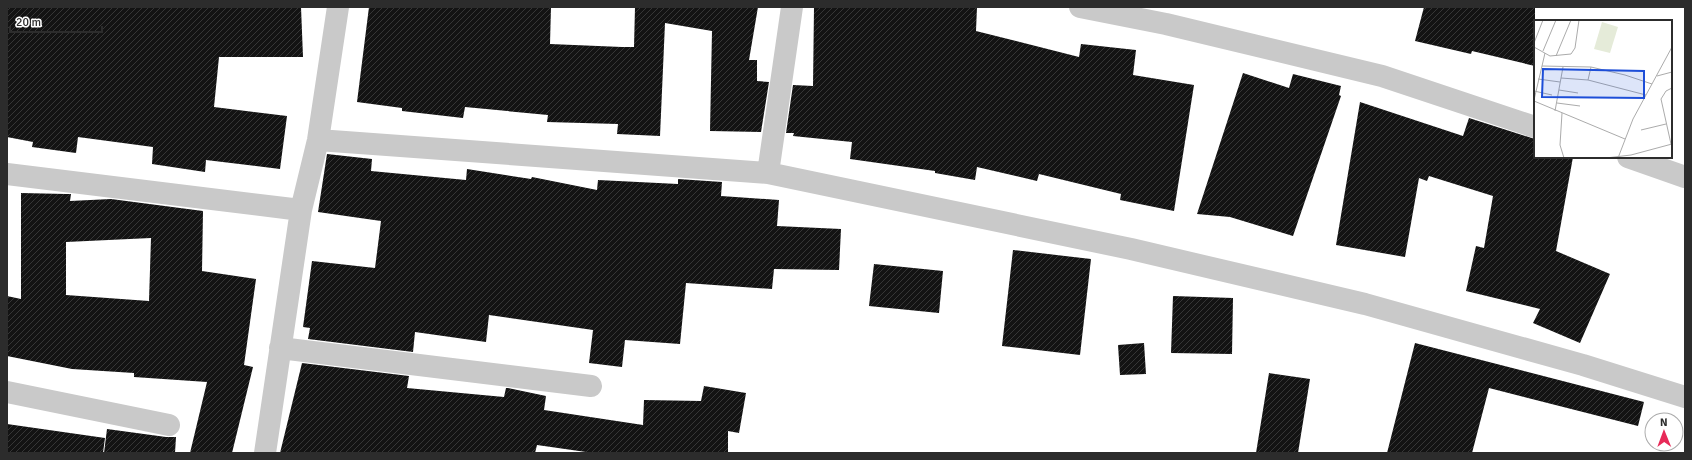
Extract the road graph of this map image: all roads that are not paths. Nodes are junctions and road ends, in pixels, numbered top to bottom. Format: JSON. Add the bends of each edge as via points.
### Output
{"nodes":[{"id":1,"x":338,"y":7,"type":"edge"},
{"id":2,"x":792,"y":7,"type":"edge"},
{"id":3,"x":1080,"y":7,"type":"edge"},
{"id":4,"x":1534,"y":127,"type":"edge"},
{"id":5,"x":318,"y":140,"type":"junction"},
{"id":6,"x":1631,"y":158,"type":"edge"},
{"id":7,"x":768,"y":173,"type":"junction"},
{"id":8,"x":7,"y":174,"type":"edge"},
{"id":9,"x":1685,"y":177,"type":"edge"},
{"id":10,"x":301,"y":210,"type":"junction"},
{"id":11,"x":280,"y":348,"type":"junction"},
{"id":12,"x":591,"y":386,"type":"dead end"},
{"id":13,"x":7,"y":392,"type":"edge"},
{"id":14,"x":1685,"y":397,"type":"edge"},
{"id":15,"x":169,"y":425,"type":"dead end"},
{"id":16,"x":265,"y":453,"type":"edge"}],
"edges":[{"from":1,"to":5,"type":"street"},
{"from":2,"to":7,"type":"street"},
{"from":3,"to":4,"type":"street","via":[[1166,24],[1382,76]]},
{"from":5,"to":7,"type":"street"},
{"from":5,"to":10,"type":"street"},
{"from":6,"to":9,"type":"street"},
{"from":7,"to":14,"type":"street","via":[[1131,250],[1365,304],[1583,365]]},
{"from":8,"to":10,"type":"street"},
{"from":10,"to":11,"type":"street"},
{"from":11,"to":12,"type":"street"},
{"from":11,"to":16,"type":"street"},
{"from":13,"to":15,"type":"street"}]}
